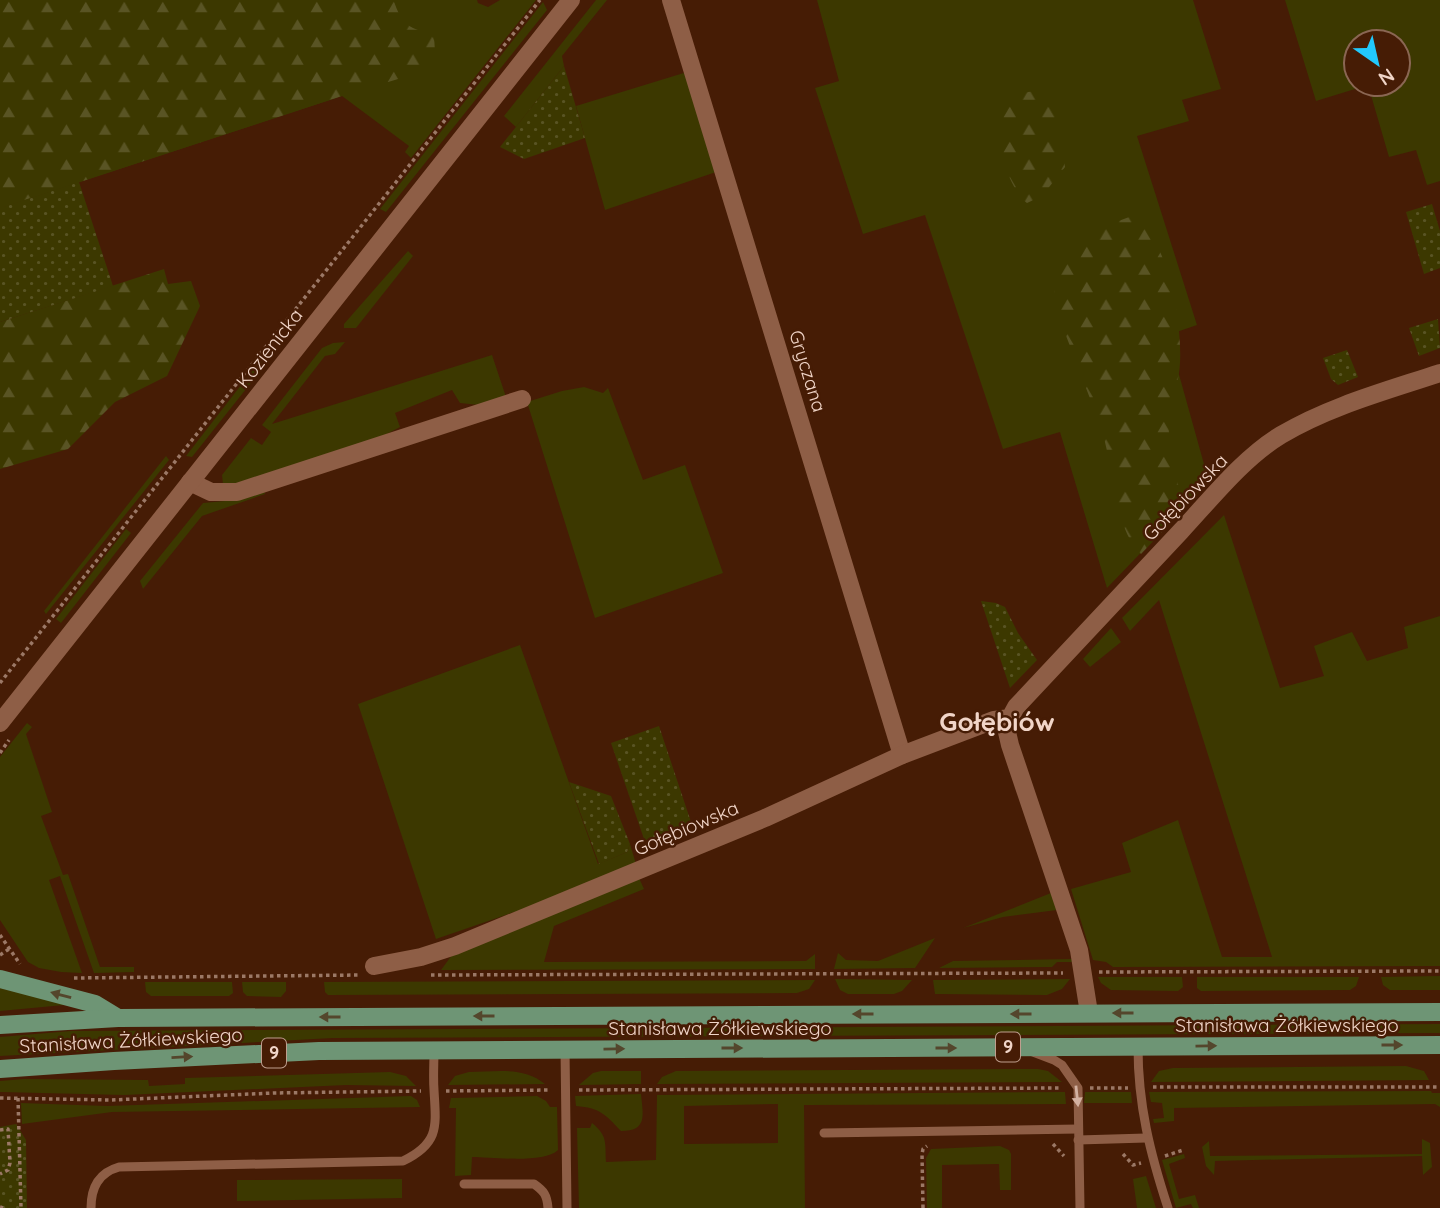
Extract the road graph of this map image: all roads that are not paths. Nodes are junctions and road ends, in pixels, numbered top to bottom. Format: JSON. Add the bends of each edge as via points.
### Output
{"nodes":[{"id":1,"x":671,"y":0,"type":"edge"},
{"id":2,"x":564,"y":4,"type":"edge"},
{"id":3,"x":1440,"y":373,"type":"edge"},
{"id":4,"x":523,"y":399,"type":"dead end"},
{"id":5,"x":190,"y":482,"type":"junction"},
{"id":6,"x":1010,"y":719,"type":"junction"},
{"id":7,"x":0,"y":723,"type":"edge"},
{"id":8,"x":902,"y":755,"type":"junction"},
{"id":9,"x":370,"y":971,"type":"road end"},
{"id":10,"x":0,"y":979,"type":"edge"},
{"id":11,"x":1440,"y":1012,"type":"edge"},
{"id":12,"x":1089,"y":1013,"type":"junction"},
{"id":13,"x":118,"y":1018,"type":"junction"},
{"id":14,"x":0,"y":1025,"type":"edge"},
{"id":15,"x":1440,"y":1045,"type":"edge"},
{"id":16,"x":1019,"y":1047,"type":"junction"},
{"id":17,"x":1138,"y":1047,"type":"junction"},
{"id":18,"x":565,"y":1049,"type":"junction"},
{"id":19,"x":434,"y":1050,"type":"junction"},
{"id":20,"x":0,"y":1069,"type":"edge"},
{"id":21,"x":1078,"y":1129,"type":"junction"},
{"id":22,"x":824,"y":1133,"type":"dead end"},
{"id":23,"x":1146,"y":1138,"type":"junction"},
{"id":24,"x":1078,"y":1140,"type":"junction"},
{"id":25,"x":464,"y":1184,"type":"dead end"},
{"id":26,"x":91,"y":1208,"type":"edge"},
{"id":27,"x":548,"y":1208,"type":"edge"},
{"id":28,"x":567,"y":1208,"type":"edge"},
{"id":29,"x":1080,"y":1208,"type":"edge"},
{"id":30,"x":1168,"y":1208,"type":"edge"}],
"edges":[{"from":1,"to":8,"type":"street","name":"Gryczana"},
{"from":2,"to":5,"type":"street","name":"Kozienicka"},
{"from":3,"to":6,"type":"street","name":"Gołębiowska","via":[[1350,403],[1279,436],[1199,513],[1016,706]]},
{"from":4,"to":5,"type":"street","via":[[237,492],[211,492]]},
{"from":5,"to":7,"type":"street","name":"Kozienicka"},
{"from":6,"to":8,"type":"street","name":"Gołębiowska","via":[[994,720]]},
{"from":6,"to":12,"type":"street","via":[[1010,745],[1080,950]]},
{"from":8,"to":9,"type":"street","name":"Gołębiowska","via":[[765,818],[514,922]]},
{"from":13,"to":10,"type":"main road","one_way":true,"via":[[95,1003]]},
{"from":11,"to":12,"type":"main road","name":"Stanisława Żółkiewskiego","number":"9","one_way":true},
{"from":12,"to":13,"type":"main road","name":"Stanisława Żółkiewskiego","number":"9","one_way":true},
{"from":13,"to":14,"type":"main road","name":"Stanisława Żółkiewskiego","number":"9"},
{"from":17,"to":15,"type":"main road","name":"Stanisława Żółkiewskiego","number":"9","one_way":true},
{"from":16,"to":17,"type":"main road","name":"Stanisława Żółkiewskiego","number":"9"},
{"from":18,"to":16,"type":"main road","name":"Stanisława Żółkiewskiego","number":"9","one_way":true},
{"from":16,"to":21,"type":"lane","one_way":true,"via":[[1054,1059],[1068,1072],[1078,1088]]},
{"from":17,"to":23,"type":"lane"},
{"from":18,"to":19,"type":"main road","name":"Stanisława Żółkiewskiego","number":"9"},
{"from":18,"to":28,"type":"lane"},
{"from":20,"to":19,"type":"main road","name":"Stanisława Żółkiewskiego","number":"9","one_way":true,"via":[[209,1055]]},
{"from":19,"to":26,"type":"lane","via":[[434,1135],[403,1161],[119,1167],[95,1184]]},
{"from":21,"to":22,"type":"lane"},
{"from":21,"to":24,"type":"lane"},
{"from":23,"to":24,"type":"lane"},
{"from":23,"to":30,"type":"lane"},
{"from":24,"to":29,"type":"lane"},
{"from":25,"to":27,"type":"lane","via":[[534,1184],[543,1190]]}]}
